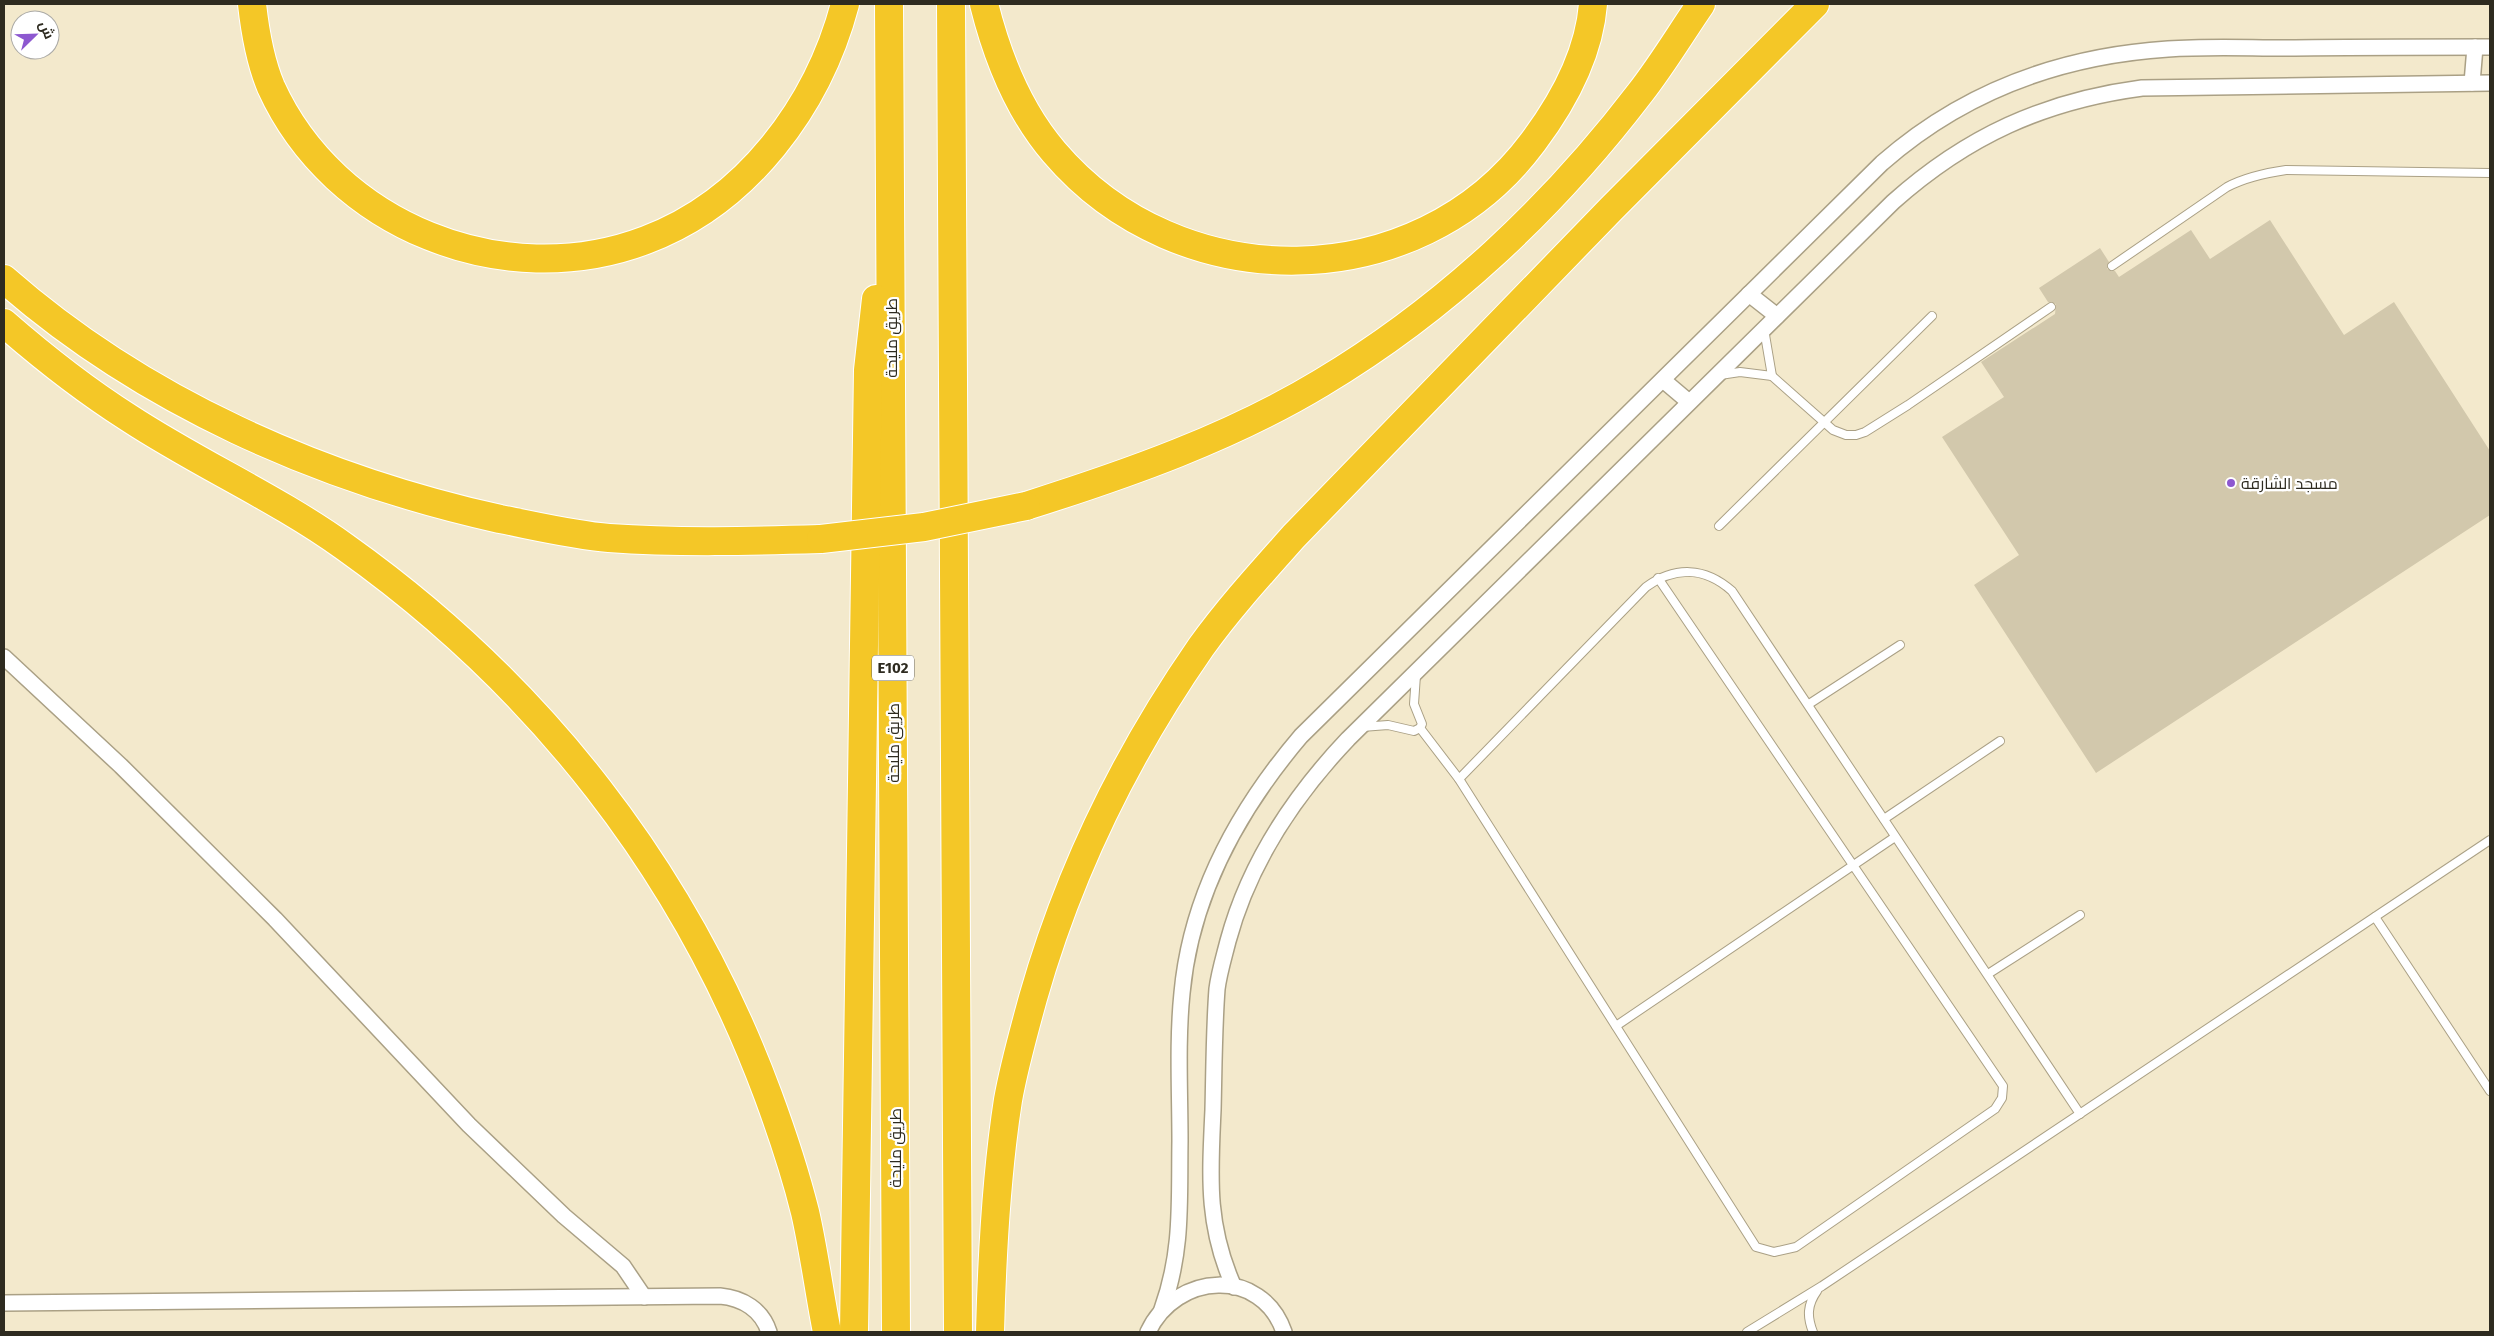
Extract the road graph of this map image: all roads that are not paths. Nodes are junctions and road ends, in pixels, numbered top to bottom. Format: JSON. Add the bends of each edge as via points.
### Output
{"nodes":[{"id":1,"x":252,"y":4,"type":"edge"},
{"id":2,"x":846,"y":4,"type":"edge"},
{"id":3,"x":889,"y":4,"type":"edge"},
{"id":4,"x":951,"y":4,"type":"edge"},
{"id":5,"x":984,"y":4,"type":"edge"},
{"id":6,"x":1593,"y":4,"type":"edge"},
{"id":7,"x":1701,"y":4,"type":"edge"},
{"id":8,"x":1815,"y":4,"type":"edge"},
{"id":9,"x":2483,"y":47,"type":"edge"},
{"id":10,"x":2472,"y":83,"type":"junction"},
{"id":11,"x":2490,"y":83,"type":"edge"},
{"id":12,"x":2490,"y":173,"type":"edge"},
{"id":13,"x":890,"y":180,"type":"junction"},
{"id":14,"x":2112,"y":266,"type":"dead end"},
{"id":15,"x":4,"y":279,"type":"edge"},
{"id":16,"x":1749,"y":294,"type":"junction"},
{"id":17,"x":2051,"y":308,"type":"dead end"},
{"id":18,"x":1777,"y":316,"type":"junction"},
{"id":19,"x":1932,"y":316,"type":"dead end"},
{"id":20,"x":4,"y":323,"type":"edge"},
{"id":21,"x":1764,"y":328,"type":"junction"},
{"id":22,"x":1718,"y":376,"type":"junction"},
{"id":23,"x":1772,"y":376,"type":"junction"},
{"id":24,"x":1663,"y":380,"type":"junction"},
{"id":25,"x":1689,"y":402,"type":"junction"},
{"id":26,"x":1824,"y":422,"type":"junction"},
{"id":27,"x":1719,"y":526,"type":"dead end"},
{"id":28,"x":1658,"y":578,"type":"junction"},
{"id":29,"x":1900,"y":645,"type":"dead end"},
{"id":30,"x":4,"y":657,"type":"edge"},
{"id":31,"x":1417,"y":671,"type":"junction"},
{"id":32,"x":1809,"y":704,"type":"junction"},
{"id":33,"x":1360,"y":728,"type":"junction"},
{"id":34,"x":1420,"y":728,"type":"junction"},
{"id":35,"x":2000,"y":741,"type":"dead end"},
{"id":36,"x":1459,"y":779,"type":"junction"},
{"id":37,"x":1884,"y":819,"type":"junction"},
{"id":38,"x":1895,"y":837,"type":"junction"},
{"id":39,"x":2490,"y":840,"type":"edge"},
{"id":40,"x":1853,"y":865,"type":"junction"},
{"id":41,"x":2080,"y":915,"type":"dead end"},
{"id":42,"x":2375,"y":917,"type":"junction"},
{"id":43,"x":1988,"y":974,"type":"junction"},
{"id":44,"x":1616,"y":1026,"type":"junction"},
{"id":45,"x":2490,"y":1091,"type":"edge"},
{"id":46,"x":2080,"y":1114,"type":"junction"},
{"id":47,"x":1822,"y":1286,"type":"junction"},
{"id":48,"x":1234,"y":1287,"type":"junction"},
{"id":49,"x":644,"y":1297,"type":"junction"},
{"id":50,"x":4,"y":1303,"type":"edge"},
{"id":51,"x":1162,"y":1309,"type":"junction"},
{"id":52,"x":1288,"y":1331,"type":"edge"},
{"id":53,"x":769,"y":1332,"type":"edge"},
{"id":54,"x":827,"y":1332,"type":"edge"},
{"id":55,"x":854,"y":1332,"type":"edge"},
{"id":56,"x":896,"y":1332,"type":"edge"},
{"id":57,"x":958,"y":1332,"type":"edge"},
{"id":58,"x":990,"y":1332,"type":"edge"},
{"id":59,"x":1148,"y":1332,"type":"edge"},
{"id":60,"x":1747,"y":1332,"type":"edge"},
{"id":61,"x":1813,"y":1332,"type":"edge"}],
"edges":[{"from":1,"to":2,"type":"highway","via":[[261,54],[271,86],[288,118],[320,161],[359,198],[421,234],[455,246],[522,258],[553,258],[585,256],[646,240],[702,211],[734,188],[762,160],[808,97],[826,62]]},
{"from":3,"to":13,"type":"highway","name":"طريق مليحة","number":"E102"},
{"from":4,"to":57,"type":"highway"},
{"from":5,"to":6,"type":"highway","via":[[991,34],[1007,75],[1028,114],[1054,152],[1085,183],[1121,210],[1202,248],[1245,259],[1290,262],[1335,259],[1379,249],[1421,233],[1461,211],[1491,188],[1524,155],[1567,90],[1582,52]]},
{"from":7,"to":15,"type":"highway","bridge":true,"via":[[1641,92],[1572,176],[1495,253],[1411,322],[1321,383],[1250,420],[1121,474],[1026,506],[924,527],[821,539],[714,541],[608,538],[475,513],[397,492],[278,448],[196,410],[133,375]]},
{"from":8,"to":58,"type":"highway","via":[[1294,536],[1247,589],[1163,705],[1126,766],[1094,830],[1063,904],[1024,1031],[1008,1099],[1000,1166],[993,1236]]},
{"from":9,"to":10,"type":"street"},
{"from":9,"to":16,"type":"street","via":[[2171,48],[2102,57],[2032,75],[1961,105],[1907,141]]},
{"from":10,"to":11,"type":"street"},
{"from":10,"to":18,"type":"street","via":[[2142,88],[2108,92],[2043,110],[1963,148],[1915,182]]},
{"from":12,"to":14,"type":"lane","via":[[2286,170],[2260,174],[2227,187]]},
{"from":13,"to":55,"type":"highway","via":[[868,370]]},
{"from":13,"to":56,"type":"highway","name":"طريق مليحة","number":"E102"},
{"from":16,"to":18,"type":"street"},
{"from":16,"to":24,"type":"street"},
{"from":17,"to":26,"type":"lane","via":[[1865,432],[1846,435]]},
{"from":18,"to":21,"type":"street"},
{"from":19,"to":26,"type":"lane"},
{"from":20,"to":54,"type":"highway","via":[[128,418],[301,516],[377,570],[477,655],[567,748],[620,817],[678,903],[742,1031],[777,1120],[805,1211]]},
{"from":21,"to":22,"type":"street"},
{"from":21,"to":23,"type":"lane"},
{"from":22,"to":23,"type":"lane","via":[[1740,372]]},
{"from":22,"to":25,"type":"street"},
{"from":23,"to":26,"type":"lane"},
{"from":24,"to":25,"type":"street"},
{"from":24,"to":51,"type":"street","via":[[1301,736],[1263,783],[1239,820],[1216,864],[1198,910],[1185,968],[1180,1020],[1180,1226],[1173,1273]]},
{"from":25,"to":31,"type":"street"},
{"from":26,"to":27,"type":"lane"},
{"from":28,"to":32,"type":"lane","via":[[1688,571],[1723,582],[1732,590]]},
{"from":28,"to":36,"type":"lane","via":[[1646,586]]},
{"from":28,"to":40,"type":"lane"},
{"from":29,"to":32,"type":"lane"},
{"from":30,"to":49,"type":"street","via":[[121,766],[240,884],[476,1132],[564,1216],[624,1266]]},
{"from":31,"to":33,"type":"street"},
{"from":31,"to":34,"type":"lane","via":[[1413,695]]},
{"from":32,"to":37,"type":"lane"},
{"from":33,"to":34,"type":"lane","via":[[1388,725],[1414,731]]},
{"from":33,"to":48,"type":"street","via":[[1304,789],[1268,844],[1241,902],[1217,988],[1210,1196],[1219,1248]]},
{"from":34,"to":36,"type":"lane"},
{"from":35,"to":37,"type":"lane"},
{"from":36,"to":44,"type":"lane"},
{"from":37,"to":38,"type":"lane"},
{"from":38,"to":40,"type":"lane"},
{"from":38,"to":43,"type":"lane"},
{"from":39,"to":42,"type":"lane"},
{"from":40,"to":44,"type":"lane"},
{"from":40,"to":44,"type":"lane","via":[[2000,1081],[2003,1092],[1995,1109],[1796,1247],[1774,1252],[1756,1247]]},
{"from":41,"to":43,"type":"lane"},
{"from":42,"to":45,"type":"lane"},
{"from":42,"to":46,"type":"lane"},
{"from":43,"to":46,"type":"lane"},
{"from":46,"to":47,"type":"lane"},
{"from":47,"to":60,"type":"lane"},
{"from":47,"to":61,"type":"lane","via":[[1809,1306],[1809,1323]]},
{"from":48,"to":51,"type":"street","via":[[1208,1285],[1195,1288],[1182,1293]]},
{"from":48,"to":52,"type":"street","via":[[1268,1306]]},
{"from":49,"to":50,"type":"street"},
{"from":49,"to":53,"type":"street","via":[[730,1297],[756,1310]]},
{"from":51,"to":59,"type":"street"}]}
